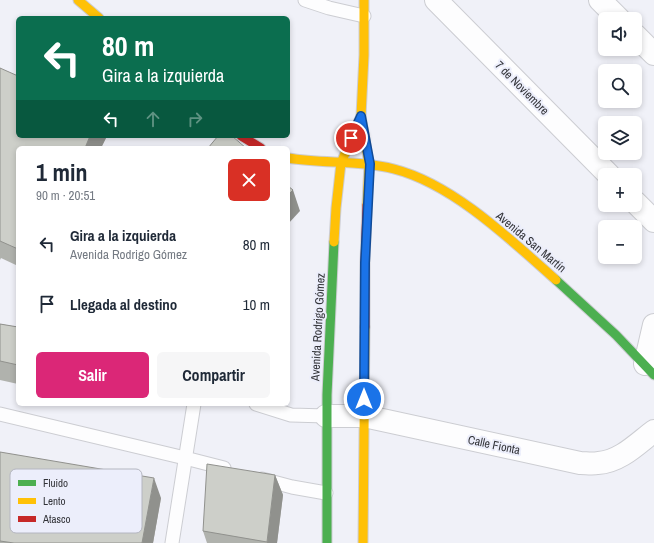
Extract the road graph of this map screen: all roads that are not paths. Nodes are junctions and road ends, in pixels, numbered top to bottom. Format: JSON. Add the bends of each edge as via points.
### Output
{"nodes":[{"id":1,"x":78,"y":0,"type":"edge"},
{"id":2,"x":305,"y":0,"type":"edge"},
{"id":3,"x":364,"y":0,"type":"edge"},
{"id":4,"x":436,"y":0,"type":"edge"},
{"id":5,"x":600,"y":0,"type":"edge"},
{"id":6,"x":612,"y":12,"type":"edge"},
{"id":7,"x":97,"y":16,"type":"edge"},
{"id":8,"x":364,"y":16,"type":"junction"},
{"id":9,"x":642,"y":42,"type":"edge"},
{"id":10,"x":654,"y":54,"type":"edge"},
{"id":11,"x":361,"y":116,"type":"junction"},
{"id":12,"x":245,"y":138,"type":"edge"},
{"id":13,"x":258,"y":146,"type":"edge"},
{"id":14,"x":290,"y":158,"type":"edge"},
{"id":15,"x":341,"y":163,"type":"junction"},
{"id":16,"x":370,"y":164,"type":"junction"},
{"id":17,"x":602,"y":168,"type":"edge"},
{"id":18,"x":642,"y":209,"type":"edge"},
{"id":19,"x":654,"y":221,"type":"edge"},
{"id":20,"x":654,"y":325,"type":"edge"},
{"id":21,"x":650,"y":370,"type":"edge"},
{"id":22,"x":194,"y":406,"type":"edge"},
{"id":23,"x":262,"y":406,"type":"edge"},
{"id":24,"x":0,"y":414,"type":"edge"},
{"id":25,"x":326,"y":416,"type":"junction"},
{"id":26,"x":364,"y":416,"type":"junction"},
{"id":27,"x":654,"y":431,"type":"edge"},
{"id":28,"x":185,"y":458,"type":"junction"},
{"id":29,"x":238,"y":472,"type":"edge"},
{"id":30,"x":254,"y":477,"type":"edge"},
{"id":31,"x":326,"y":493,"type":"junction"},
{"id":32,"x":172,"y":543,"type":"edge"},
{"id":33,"x":327,"y":543,"type":"edge"},
{"id":34,"x":363,"y":543,"type":"edge"}],
"edges":[{"from":1,"to":7,"type":"street"},
{"from":2,"to":8,"type":"lane"},
{"from":3,"to":8,"type":"street","name":"Avenida Rodrigo Gómez"},
{"from":4,"to":17,"type":"street","name":"7 de Noviembre"},
{"from":5,"to":6,"type":"street"},
{"from":8,"to":11,"type":"street","name":"Avenida Rodrigo Gómez"},
{"from":9,"to":10,"type":"street"},
{"from":11,"to":15,"type":"street","name":"Avenida Rodrigo Gómez"},
{"from":11,"to":16,"type":"street","name":"Avenida Rodrigo Gómez"},
{"from":12,"to":13,"type":"street"},
{"from":14,"to":15,"type":"street","name":"Avenida San Martín"},
{"from":15,"to":16,"type":"street","name":"Avenida San Martín"},
{"from":15,"to":25,"type":"street","name":"Avenida Rodrigo Gómez"},
{"from":16,"to":21,"type":"street","name":"Avenida San Martín","via":[[406,173],[436,185],[471,207],[562,284]]},
{"from":16,"to":26,"type":"street","name":"Avenida Rodrigo Gómez","via":[[365,263]]},
{"from":18,"to":19,"type":"street"},
{"from":20,"to":21,"type":"street"},
{"from":22,"to":28,"type":"lane"},
{"from":23,"to":25,"type":"lane","via":[[291,415]]},
{"from":24,"to":28,"type":"lane"},
{"from":25,"to":26,"type":"street","name":"Calle Fionta"},
{"from":25,"to":31,"type":"street","name":"Avenida Rodrigo Gómez"},
{"from":26,"to":27,"type":"street","name":"Calle Fionta","via":[[580,463],[613,460],[625,454]]},
{"from":26,"to":34,"type":"street","name":"Avenida Rodrigo Gómez"},
{"from":28,"to":29,"type":"lane"},
{"from":28,"to":32,"type":"lane"},
{"from":30,"to":31,"type":"lane"},
{"from":31,"to":33,"type":"street","name":"Avenida Rodrigo Gómez"}]}
